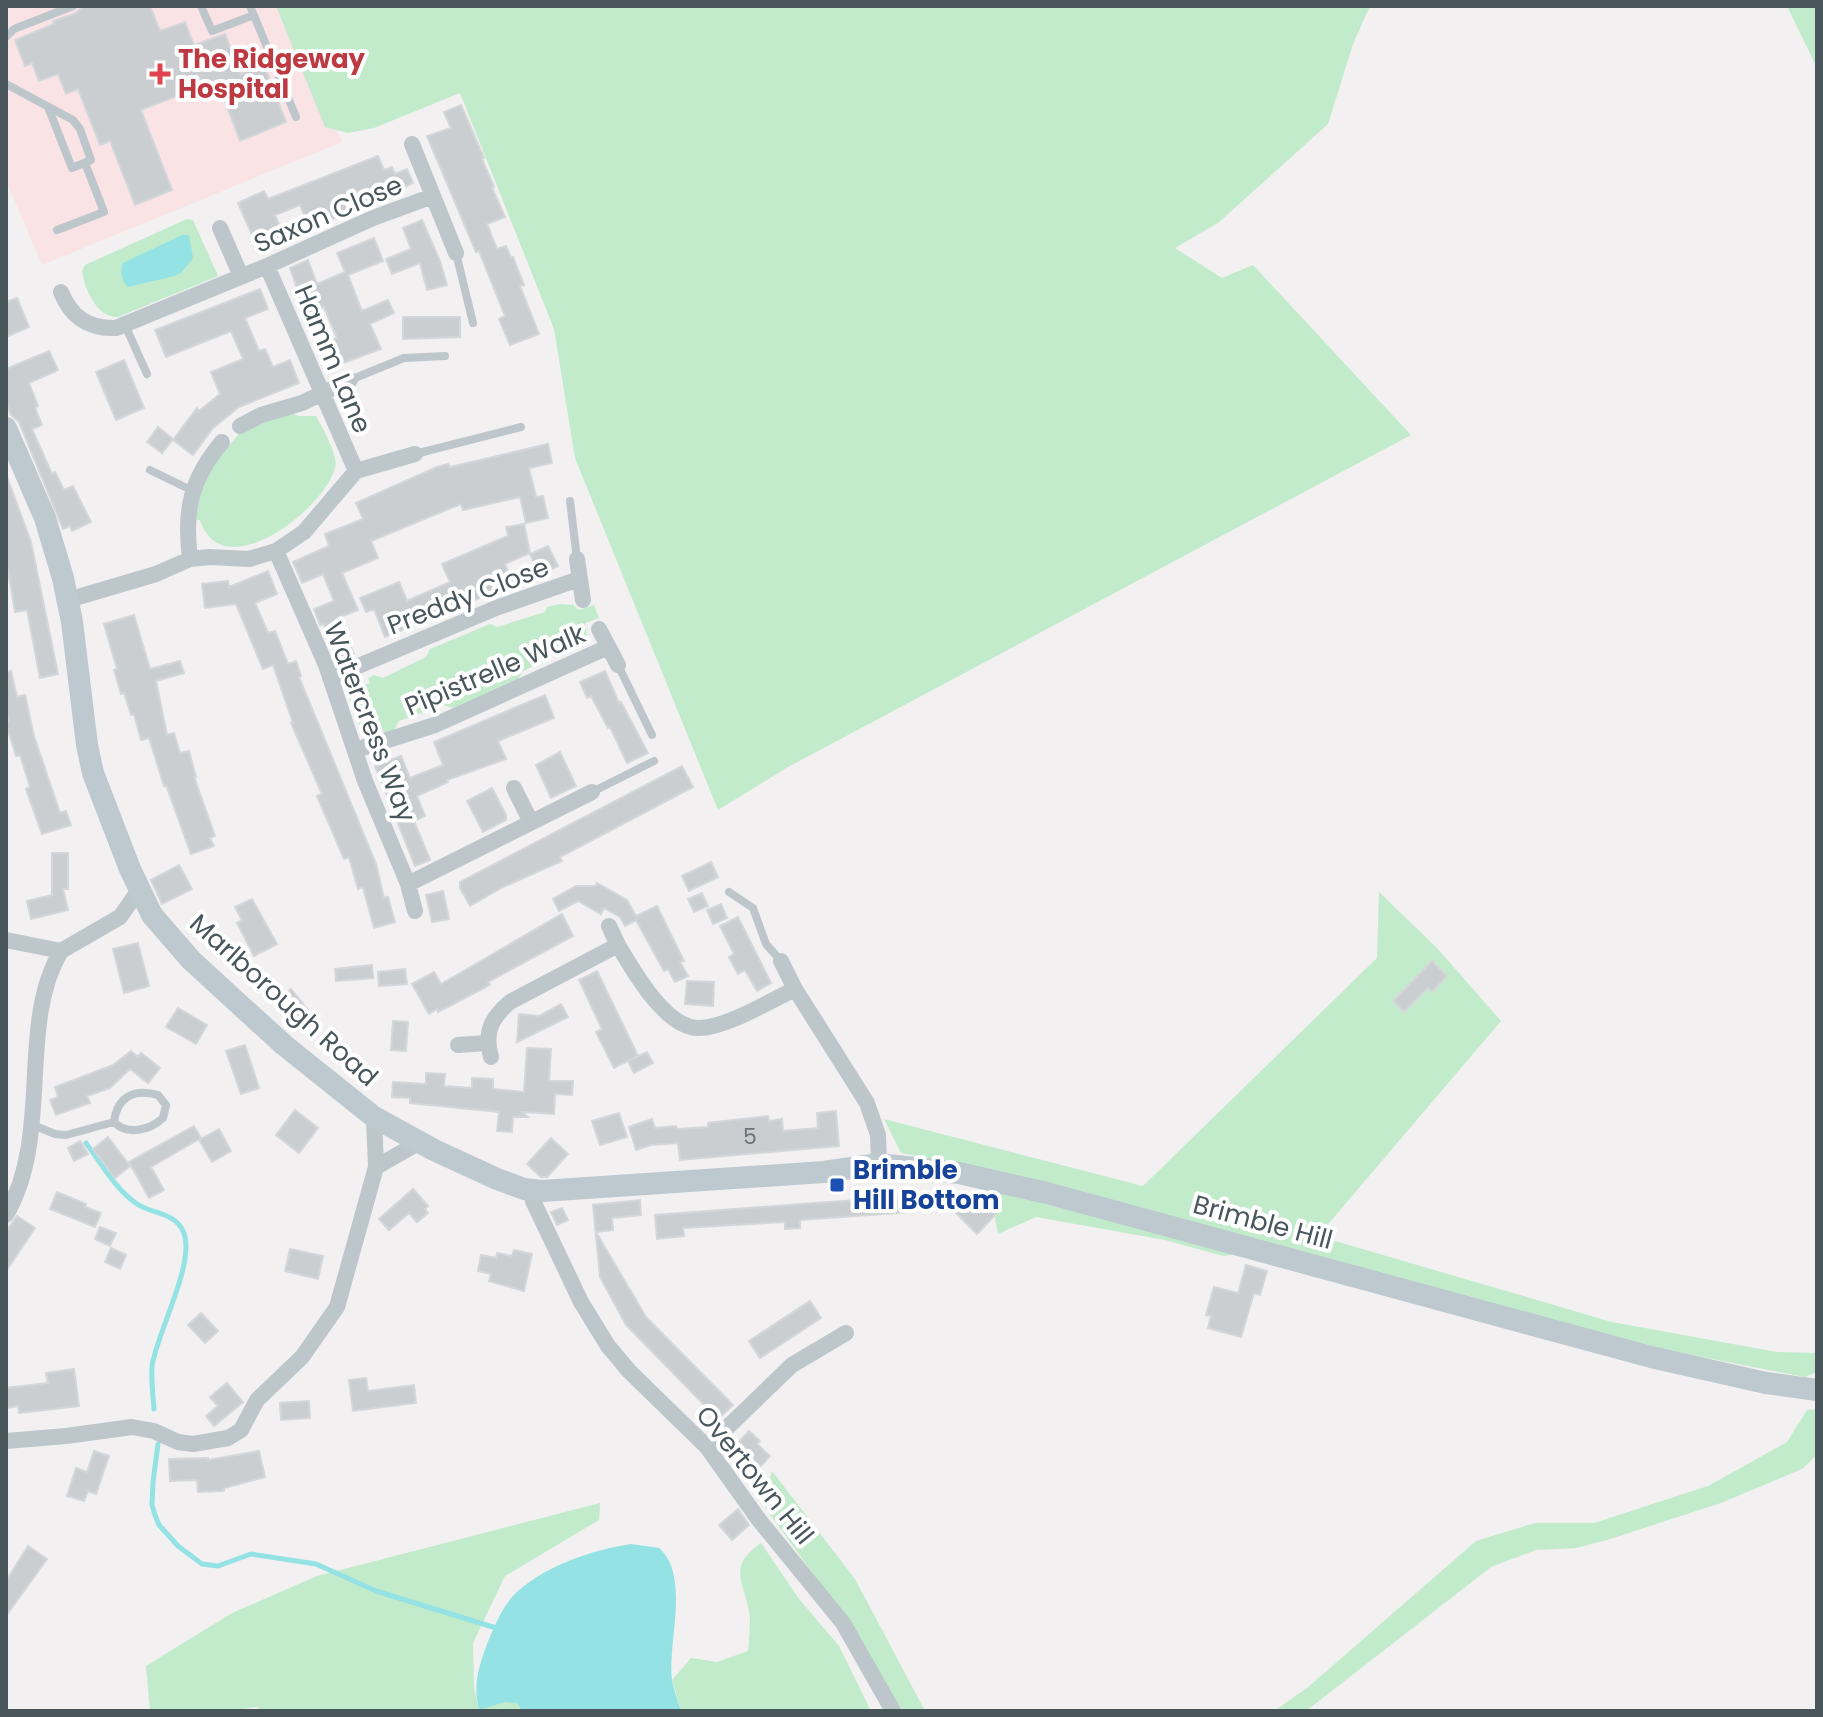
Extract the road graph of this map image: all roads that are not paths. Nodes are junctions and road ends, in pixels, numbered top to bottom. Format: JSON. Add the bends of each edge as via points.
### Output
{"nodes":[{"id":1,"x":73,"y":6,"type":"edge"},
{"id":2,"x":201,"y":6,"type":"edge"},
{"id":3,"x":252,"y":10,"type":"edge"},
{"id":4,"x":6,"y":37,"type":"edge"},
{"id":5,"x":6,"y":84,"type":"edge"},
{"id":6,"x":48,"y":107,"type":"junction"},
{"id":7,"x":296,"y":117,"type":"dead end"},
{"id":8,"x":412,"y":144,"type":"dead end"},
{"id":9,"x":85,"y":163,"type":"junction"},
{"id":10,"x":433,"y":196,"type":"junction"},
{"id":11,"x":220,"y":228,"type":"dead end"},
{"id":12,"x":57,"y":230,"type":"dead end"},
{"id":13,"x":456,"y":253,"type":"joint"},
{"id":14,"x":267,"y":266,"type":"junction"},
{"id":15,"x":241,"y":276,"type":"junction"},
{"id":16,"x":61,"y":292,"type":"dead end"},
{"id":17,"x":473,"y":323,"type":"dead end"},
{"id":18,"x":125,"y":325,"type":"junction"},
{"id":19,"x":445,"y":356,"type":"dead end"},
{"id":20,"x":147,"y":374,"type":"dead end"},
{"id":21,"x":350,"y":380,"type":"joint"},
{"id":22,"x":321,"y":393,"type":"junction"},
{"id":23,"x":240,"y":426,"type":"dead end"},
{"id":24,"x":521,"y":427,"type":"dead end"},
{"id":25,"x":6,"y":428,"type":"edge"},
{"id":26,"x":222,"y":442,"type":"dead end"},
{"id":27,"x":415,"y":454,"type":"joint"},
{"id":28,"x":150,"y":470,"type":"dead end"},
{"id":29,"x":356,"y":471,"type":"junction"},
{"id":30,"x":193,"y":491,"type":"junction"},
{"id":31,"x":570,"y":501,"type":"dead end"},
{"id":32,"x":276,"y":551,"type":"junction"},
{"id":33,"x":190,"y":559,"type":"junction"},
{"id":34,"x":577,"y":559,"type":"joint"},
{"id":35,"x":579,"y":579,"type":"junction"},
{"id":36,"x":68,"y":600,"type":"junction"},
{"id":37,"x":583,"y":600,"type":"dead end"},
{"id":38,"x":599,"y":629,"type":"dead end"},
{"id":39,"x":608,"y":647,"type":"junction"},
{"id":40,"x":618,"y":665,"type":"joint"},
{"id":41,"x":330,"y":678,"type":"junction"},
{"id":42,"x":652,"y":735,"type":"dead end"},
{"id":43,"x":356,"y":750,"type":"junction"},
{"id":44,"x":654,"y":761,"type":"dead end"},
{"id":45,"x":514,"y":788,"type":"dead end"},
{"id":46,"x":592,"y":792,"type":"joint"},
{"id":47,"x":531,"y":822,"type":"junction"},
{"id":48,"x":408,"y":884,"type":"junction"},
{"id":49,"x":139,"y":890,"type":"junction"},
{"id":50,"x":729,"y":892,"type":"dead end"},
{"id":51,"x":415,"y":911,"type":"dead end"},
{"id":52,"x":120,"y":917,"type":"junction"},
{"id":53,"x":158,"y":923,"type":"junction"},
{"id":54,"x":609,"y":926,"type":"dead end"},
{"id":55,"x":10,"y":944,"type":"edge"},
{"id":56,"x":618,"y":945,"type":"junction"},
{"id":57,"x":61,"y":951,"type":"junction"},
{"id":58,"x":781,"y":961,"type":"joint"},
{"id":59,"x":795,"y":989,"type":"junction"},
{"id":60,"x":458,"y":1045,"type":"dead end"},
{"id":61,"x":374,"y":1117,"type":"junction"},
{"id":62,"x":114,"y":1122,"type":"junction"},
{"id":63,"x":33,"y":1125,"type":"junction"},
{"id":64,"x":420,"y":1142,"type":"junction"},
{"id":65,"x":879,"y":1164,"type":"junction"},
{"id":66,"x":376,"y":1167,"type":"junction"},
{"id":67,"x":689,"y":1180,"type":"joint"},
{"id":68,"x":532,"y":1190,"type":"junction"},
{"id":69,"x":6,"y":1215,"type":"edge"},
{"id":70,"x":846,"y":1333,"type":"dead end"},
{"id":71,"x":1817,"y":1390,"type":"edge"},
{"id":72,"x":6,"y":1441,"type":"edge"},
{"id":73,"x":707,"y":1447,"type":"junction"},
{"id":74,"x":893,"y":1711,"type":"edge"}],
"edges":[{"from":1,"to":4,"type":"lane"},
{"from":2,"to":3,"type":"lane","via":[[212,31]]},
{"from":3,"to":7,"type":"lane"},
{"from":5,"to":6,"type":"lane"},
{"from":6,"to":9,"type":"lane","via":[[72,168]]},
{"from":6,"to":9,"type":"lane","via":[[80,129],[91,154]]},
{"from":8,"to":10,"type":"street"},
{"from":9,"to":12,"type":"lane","via":[[104,212]]},
{"from":10,"to":13,"type":"street"},
{"from":10,"to":14,"type":"street","name":"Saxon Close"},
{"from":11,"to":15,"type":"street","name":"Saxon Close"},
{"from":13,"to":17,"type":"lane"},
{"from":14,"to":15,"type":"street","name":"Saxon Close"},
{"from":14,"to":22,"type":"street","name":"Hamm Lane"},
{"from":15,"to":18,"type":"street","name":"Saxon Close"},
{"from":16,"to":18,"type":"street","name":"Saxon Close","via":[[71,312],[85,323]]},
{"from":18,"to":20,"type":"lane"},
{"from":19,"to":21,"type":"lane","via":[[404,358]]},
{"from":21,"to":22,"type":"street"},
{"from":22,"to":23,"type":"street"},
{"from":22,"to":29,"type":"street","name":"Hamm Lane"},
{"from":24,"to":27,"type":"lane"},
{"from":25,"to":36,"type":"main road","name":"Marlborough Road","via":[[45,518]]},
{"from":26,"to":30,"type":"street"},
{"from":27,"to":29,"type":"street"},
{"from":28,"to":30,"type":"lane"},
{"from":29,"to":32,"type":"street","via":[[312,524]]},
{"from":30,"to":33,"type":"street","via":[[186,522]]},
{"from":31,"to":34,"type":"lane","name":"Preddy Close"},
{"from":32,"to":33,"type":"street","via":[[249,559]]},
{"from":32,"to":41,"type":"street","name":"Watercress Way"},
{"from":33,"to":36,"type":"street"},
{"from":34,"to":35,"type":"street","name":"Preddy Close"},
{"from":35,"to":37,"type":"street","name":"Preddy Close"},
{"from":35,"to":41,"type":"street","name":"Preddy Close"},
{"from":36,"to":49,"type":"main road","name":"Marlborough Road","via":[[93,773]]},
{"from":38,"to":39,"type":"street","name":"Pipistrelle Walk"},
{"from":39,"to":40,"type":"street","name":"Pipistrelle Walk"},
{"from":39,"to":43,"type":"street","name":"Pipistrelle Walk","via":[[435,725]]},
{"from":40,"to":42,"type":"lane","name":"Pipistrelle Walk"},
{"from":41,"to":43,"type":"street","name":"Watercress Way"},
{"from":43,"to":48,"type":"street","name":"Watercress Way"},
{"from":44,"to":46,"type":"lane"},
{"from":45,"to":47,"type":"street"},
{"from":46,"to":47,"type":"street"},
{"from":47,"to":48,"type":"street"},
{"from":48,"to":51,"type":"street","name":"Watercress Way"},
{"from":49,"to":52,"type":"street"},
{"from":49,"to":53,"type":"main road","name":"Marlborough Road"},
{"from":50,"to":58,"type":"lane","via":[[753,908],[766,944]]},
{"from":52,"to":53,"type":"street"},
{"from":52,"to":57,"type":"street"},
{"from":53,"to":61,"type":"main road","name":"Marlborough Road","via":[[284,1045]]},
{"from":54,"to":56,"type":"street"},
{"from":55,"to":57,"type":"street"},
{"from":56,"to":59,"type":"street","via":[[641,983],[674,1019],[698,1028]]},
{"from":56,"to":60,"type":"street","via":[[510,1002],[487,1033],[489,1050]]},
{"from":57,"to":63,"type":"street","via":[[43,1000]]},
{"from":58,"to":59,"type":"street"},
{"from":59,"to":65,"type":"street","via":[[867,1103],[878,1135]]},
{"from":61,"to":64,"type":"main road","name":"Marlborough Road"},
{"from":61,"to":66,"type":"street"},
{"from":62,"to":62,"type":"lane","via":[[117,1108],[130,1094],[154,1094],[166,1105],[163,1118],[143,1129],[124,1129]]},
{"from":62,"to":63,"type":"lane","via":[[66,1135]]},
{"from":63,"to":69,"type":"street","via":[[23,1174]]},
{"from":64,"to":66,"type":"street"},
{"from":64,"to":68,"type":"main road","name":"Marlborough Road"},
{"from":65,"to":67,"type":"main road","name":"Brimble Hill"},
{"from":65,"to":71,"type":"main road","name":"Brimble Hill","via":[[1020,1186],[1665,1361]]},
{"from":66,"to":72,"type":"street","via":[[337,1307],[302,1357],[257,1400],[241,1430],[228,1438],[193,1444],[132,1427]]},
{"from":67,"to":68,"type":"main road","name":"Marlborough Road"},
{"from":68,"to":73,"type":"street","name":"Overtown Hill","via":[[600,1335]]},
{"from":70,"to":73,"type":"street","via":[[792,1365]]},
{"from":73,"to":74,"type":"street","name":"Overtown Hill","via":[[843,1623]]}]}
